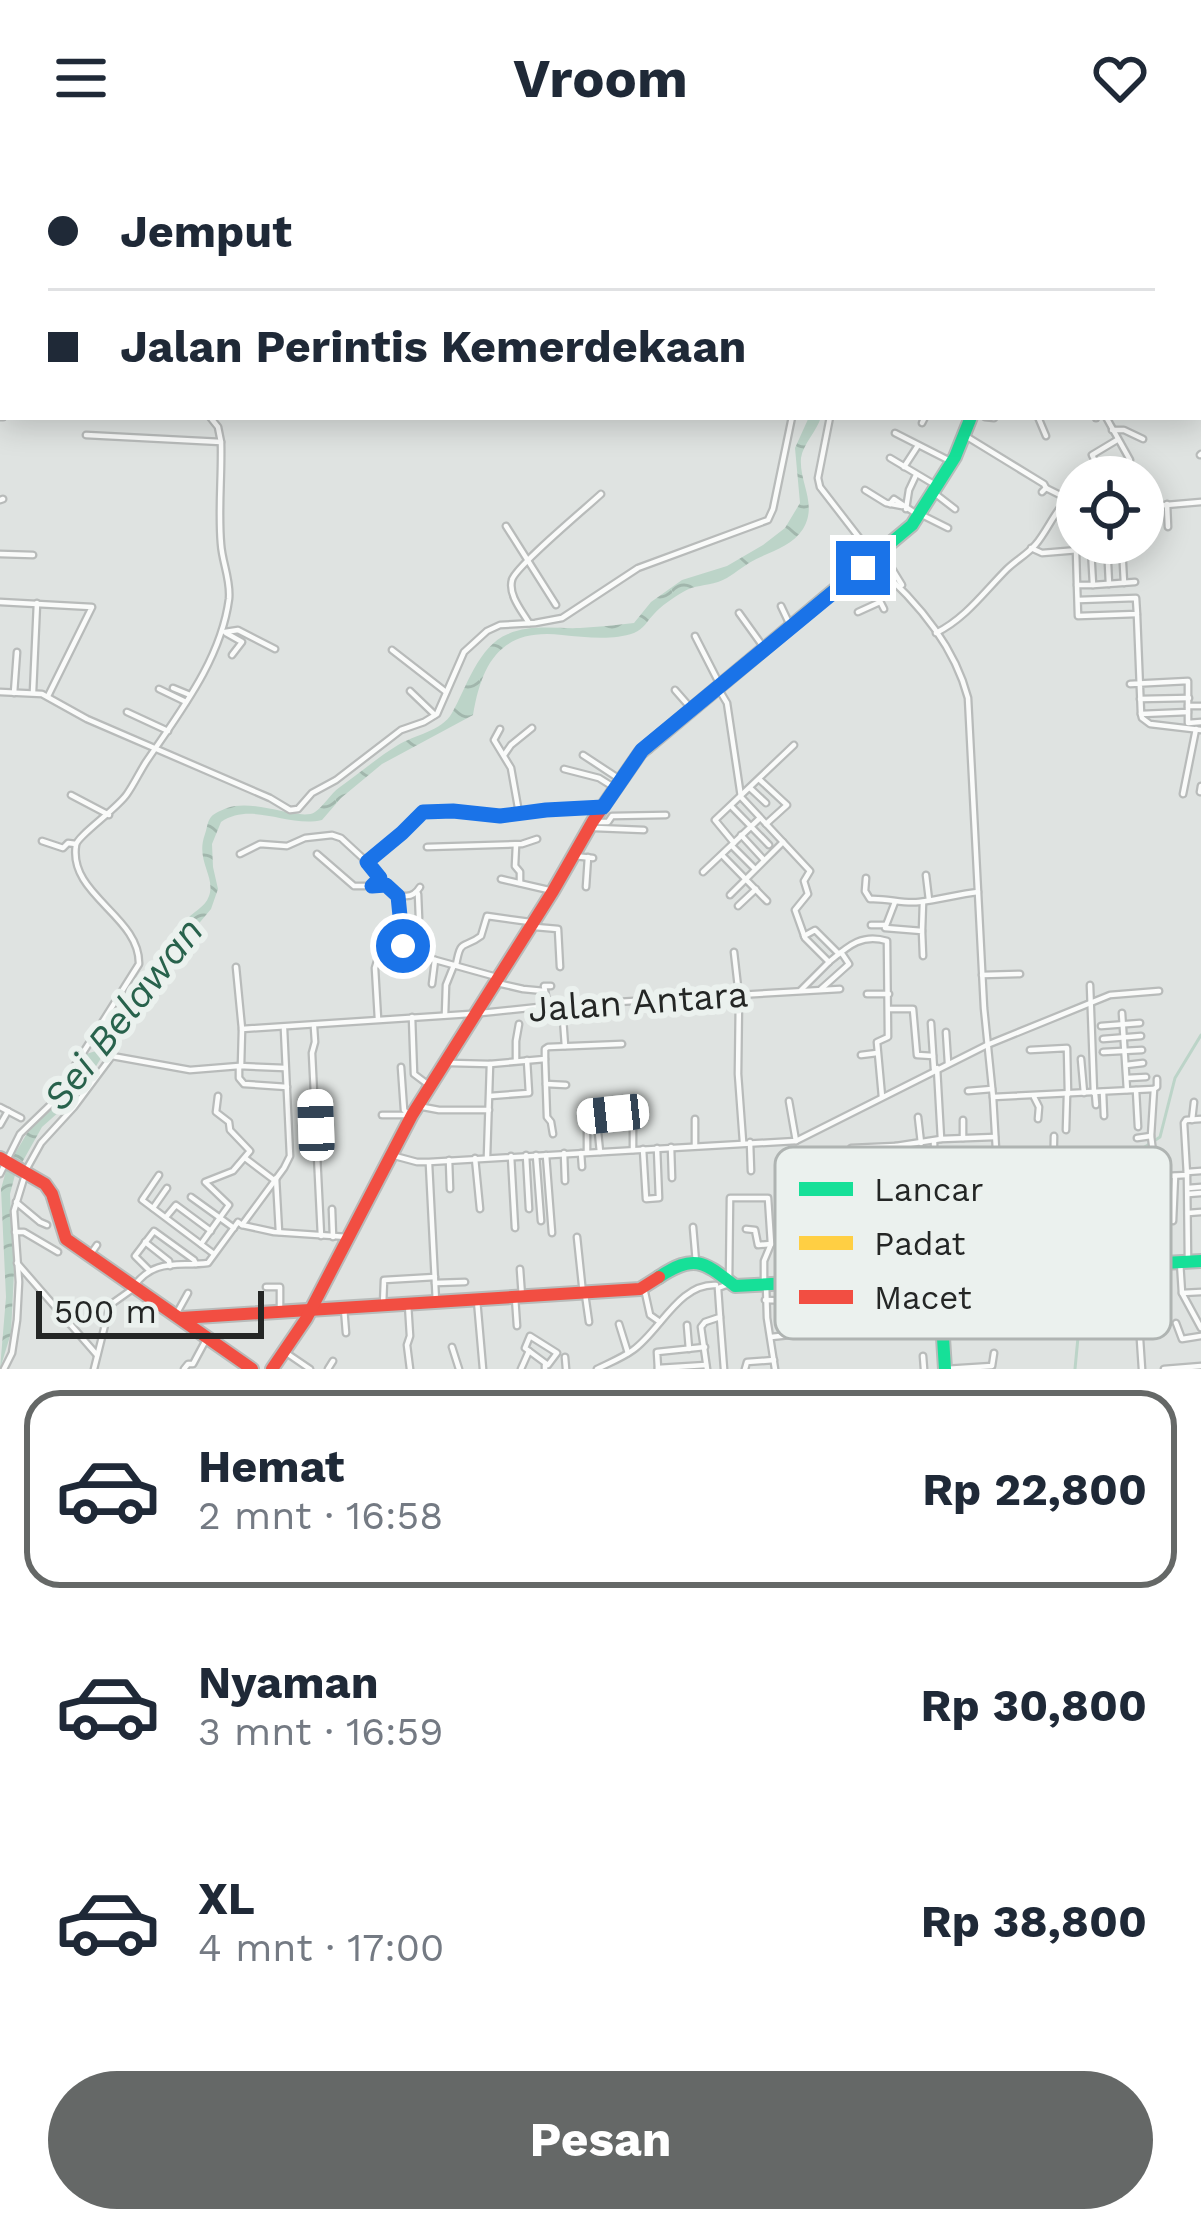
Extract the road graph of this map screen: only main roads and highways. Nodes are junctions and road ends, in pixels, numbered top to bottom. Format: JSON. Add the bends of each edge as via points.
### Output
{"nodes":[{"id":1,"x":970,"y":420,"type":"edge"},
{"id":2,"x":3,"y":1163,"type":"edge"},
{"id":3,"x":775,"y":1284,"type":"edge"},
{"id":4,"x":311,"y":1310,"type":"junction"},
{"id":5,"x":177,"y":1317,"type":"junction"},
{"id":6,"x":943,"y":1339,"type":"edge"},
{"id":7,"x":252,"y":1369,"type":"edge"},
{"id":8,"x":272,"y":1369,"type":"edge"},
{"id":9,"x":945,"y":1369,"type":"edge"}],
"edges":[{"from":1,"to":4,"type":"main road","via":[[935,489],[911,511],[912,525],[642,750],[591,824],[585,857],[553,891],[414,1111]]},
{"from":2,"to":5,"type":"main road","via":[[51,1192],[64,1237]]},
{"from":3,"to":4,"type":"main road","via":[[724,1285],[712,1267],[696,1262],[644,1288]]},
{"from":4,"to":5,"type":"main road"},
{"from":4,"to":8,"type":"main road"},
{"from":5,"to":7,"type":"main road"},
{"from":6,"to":9,"type":"main road"}]}
